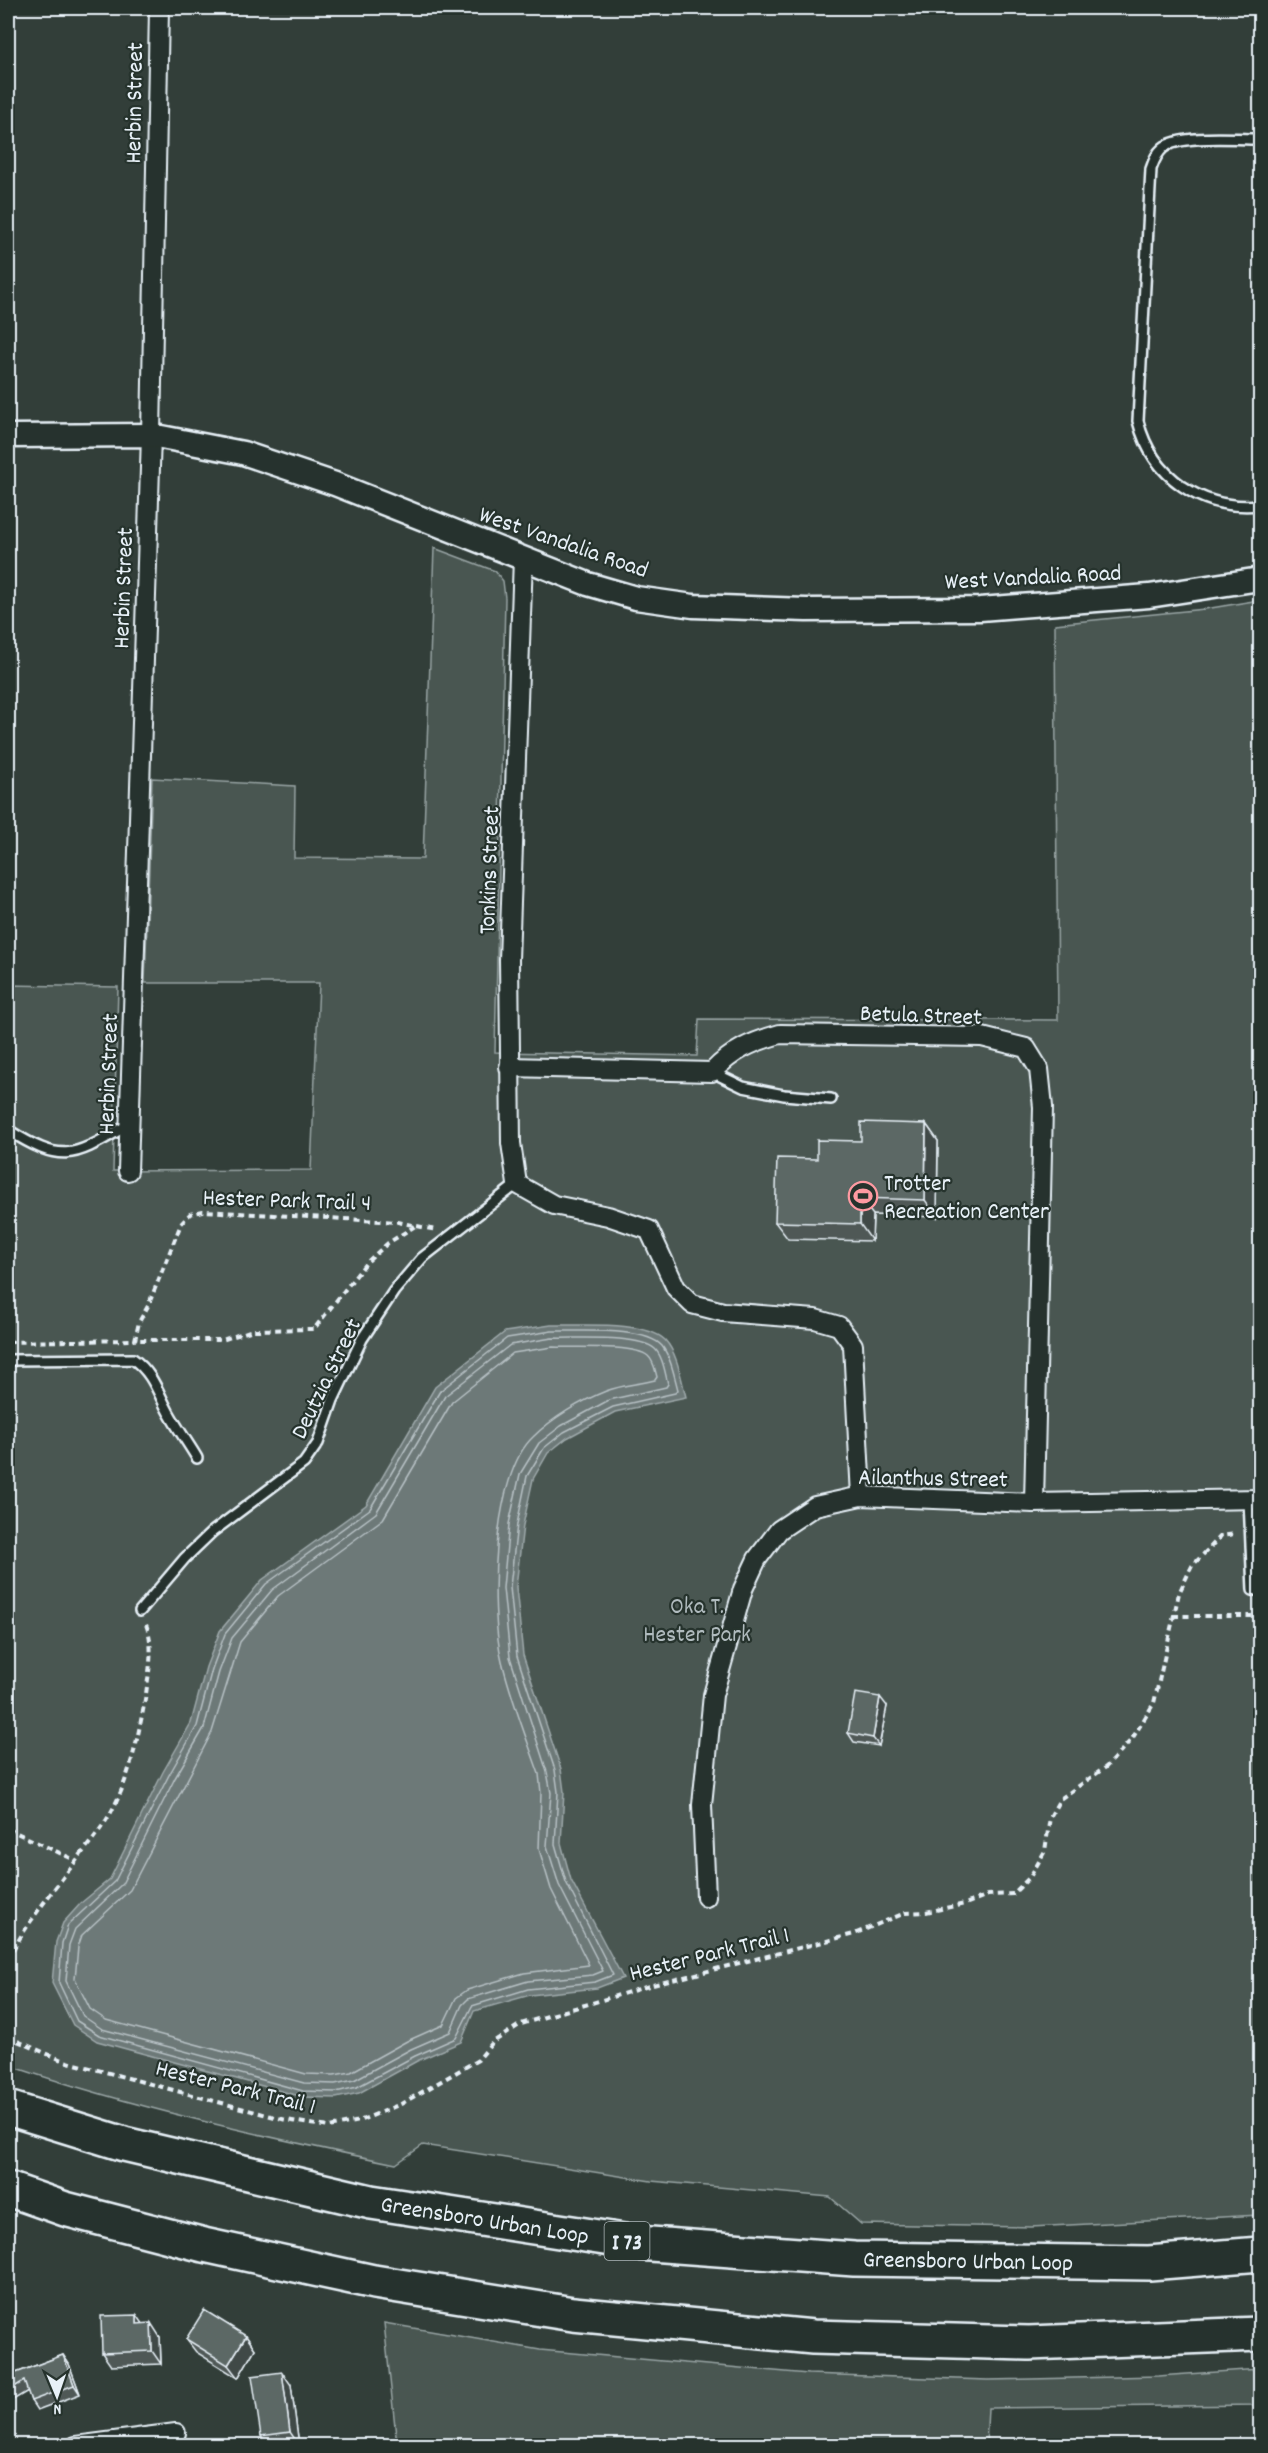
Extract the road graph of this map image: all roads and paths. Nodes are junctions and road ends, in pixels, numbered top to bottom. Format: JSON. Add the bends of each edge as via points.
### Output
{"nodes":[{"id":1,"x":159,"y":8,"type":"edge"},
{"id":2,"x":1260,"y":139,"type":"edge"},
{"id":3,"x":151,"y":435,"type":"junction"},
{"id":4,"x":8,"y":436,"type":"edge"},
{"id":5,"x":1260,"y":505,"type":"edge"},
{"id":6,"x":523,"y":558,"type":"junction"},
{"id":7,"x":1260,"y":579,"type":"edge"},
{"id":8,"x":509,"y":1067,"type":"junction"},
{"id":9,"x":712,"y":1072,"type":"junction"},
{"id":10,"x":831,"y":1099,"type":"dead end"},
{"id":11,"x":130,"y":1124,"type":"junction"},
{"id":12,"x":8,"y":1130,"type":"edge"},
{"id":13,"x":128,"y":1171,"type":"dead end"},
{"id":14,"x":517,"y":1184,"type":"junction"},
{"id":15,"x":415,"y":1226,"type":"junction"},
{"id":16,"x":454,"y":1233,"type":"junction"},
{"id":17,"x":135,"y":1340,"type":"junction"},
{"id":18,"x":8,"y":1342,"type":"edge"},
{"id":19,"x":8,"y":1360,"type":"edge"},
{"id":20,"x":197,"y":1458,"type":"dead end"},
{"id":21,"x":861,"y":1496,"type":"junction"},
{"id":22,"x":1255,"y":1499,"type":"edge"},
{"id":23,"x":1034,"y":1503,"type":"junction"},
{"id":24,"x":1235,"y":1534,"type":"dead end"},
{"id":25,"x":1256,"y":1553,"type":"edge"},
{"id":26,"x":1260,"y":1590,"type":"edge"},
{"id":27,"x":140,"y":1611,"type":"joint"},
{"id":28,"x":1173,"y":1616,"type":"junction"},
{"id":29,"x":1260,"y":1616,"type":"edge"},
{"id":30,"x":8,"y":1829,"type":"edge"},
{"id":31,"x":75,"y":1860,"type":"junction"},
{"id":32,"x":706,"y":1897,"type":"dead end"},
{"id":33,"x":8,"y":1959,"type":"edge"},
{"id":34,"x":8,"y":2037,"type":"edge"},
{"id":35,"x":8,"y":2108,"type":"edge"},
{"id":36,"x":8,"y":2189,"type":"edge"},
{"id":37,"x":1260,"y":2254,"type":"edge"},
{"id":38,"x":1260,"y":2334,"type":"edge"},
{"id":39,"x":176,"y":2433,"type":"dead end"},
{"id":40,"x":76,"y":2445,"type":"edge"}],
"edges":[{"from":1,"to":3,"type":"street","name":"Herbin Street"},
{"from":2,"to":5,"type":"lane","via":[[1180,140],[1157,154],[1151,169],[1138,421],[1143,441],[1164,474],[1189,492],[1216,501]]},
{"from":3,"to":4,"type":"street","name":"West Vandalia Road"},
{"from":3,"to":6,"type":"street","name":"West Vandalia Road","via":[[243,453],[335,484]]},
{"from":3,"to":11,"type":"street","name":"Herbin Street"},
{"from":6,"to":7,"type":"street","name":"West Vandalia Road","via":[[636,598],[693,606],[806,610],[991,608],[1149,596]]},
{"from":6,"to":8,"type":"street","name":"Tonkins Street"},
{"from":8,"to":9,"type":"street"},
{"from":8,"to":14,"type":"street","name":"Tonkins Street","via":[[511,1143]]},
{"from":9,"to":10,"type":"lane","via":[[743,1087]]},
{"from":9,"to":23,"type":"street","name":"Betula Street","via":[[749,1043],[780,1034],[982,1037],[1026,1048],[1039,1069],[1043,1107]]},
{"from":11,"to":12,"type":"lane","via":[[90,1148],[58,1154],[36,1148]]},
{"from":11,"to":13,"type":"street","name":"Herbin Street"},
{"from":14,"to":16,"type":"lane","name":"Deutzia Street"},
{"from":14,"to":21,"type":"street","via":[[554,1205],[608,1216],[649,1230],[676,1288],[692,1304],[723,1312],[815,1319],[839,1326],[853,1345]]},
{"from":15,"to":16,"type":"path","name":"Hester Park Trail 4"},
{"from":15,"to":17,"type":"path","name":"Hester Park Trail 4","via":[[366,1263],[314,1329],[253,1330],[222,1340]]},
{"from":15,"to":17,"type":"path","name":"Hester Park Trail 4","via":[[335,1217],[203,1211],[190,1214],[181,1224]]},
{"from":16,"to":27,"type":"lane","name":"Deutzia Street","via":[[422,1258],[401,1282],[362,1339],[318,1443],[304,1463],[212,1532]]},
{"from":17,"to":18,"type":"path"},
{"from":19,"to":20,"type":"lane","via":[[133,1359],[153,1378]]},
{"from":21,"to":23,"type":"street","name":"Ailanthus Street"},
{"from":21,"to":32,"type":"street","name":"Ailanthus Street","via":[[815,1506],[779,1530],[757,1559],[743,1589],[708,1726],[702,1805]]},
{"from":22,"to":23,"type":"street","name":"Ailanthus Street"},
{"from":22,"to":25,"type":"lane"},
{"from":24,"to":28,"type":"path","name":"Hester Park Trail 1","via":[[1221,1536],[1192,1566]]},
{"from":25,"to":26,"type":"lane","via":[[1253,1590]]},
{"from":27,"to":31,"type":"path","via":[[152,1637],[140,1726],[123,1784],[102,1827]]},
{"from":28,"to":29,"type":"path"},
{"from":28,"to":34,"type":"path","name":"Hester Park Trail 1","via":[[1154,1703],[1132,1739],[1106,1767],[1060,1799],[1050,1817],[1045,1851],[1030,1877],[1013,1894],[988,1895],[965,1904],[905,1913],[855,1934],[660,1983],[521,2024],[493,2042],[478,2060],[401,2104],[359,2121],[329,2127],[286,2120],[64,2061]]},
{"from":30,"to":31,"type":"path"},
{"from":31,"to":33,"type":"path","via":[[25,1926]]},
{"from":35,"to":37,"type":"highway","name":"Greensboro Urban Loop","number":"I 73","via":[[124,2145],[371,2202],[637,2243],[854,2259],[1149,2263]]},
{"from":36,"to":38,"type":"highway","via":[[65,2209],[215,2247],[374,2282],[573,2314],[813,2337],[1029,2343]]},
{"from":39,"to":40,"type":"street"}]}
